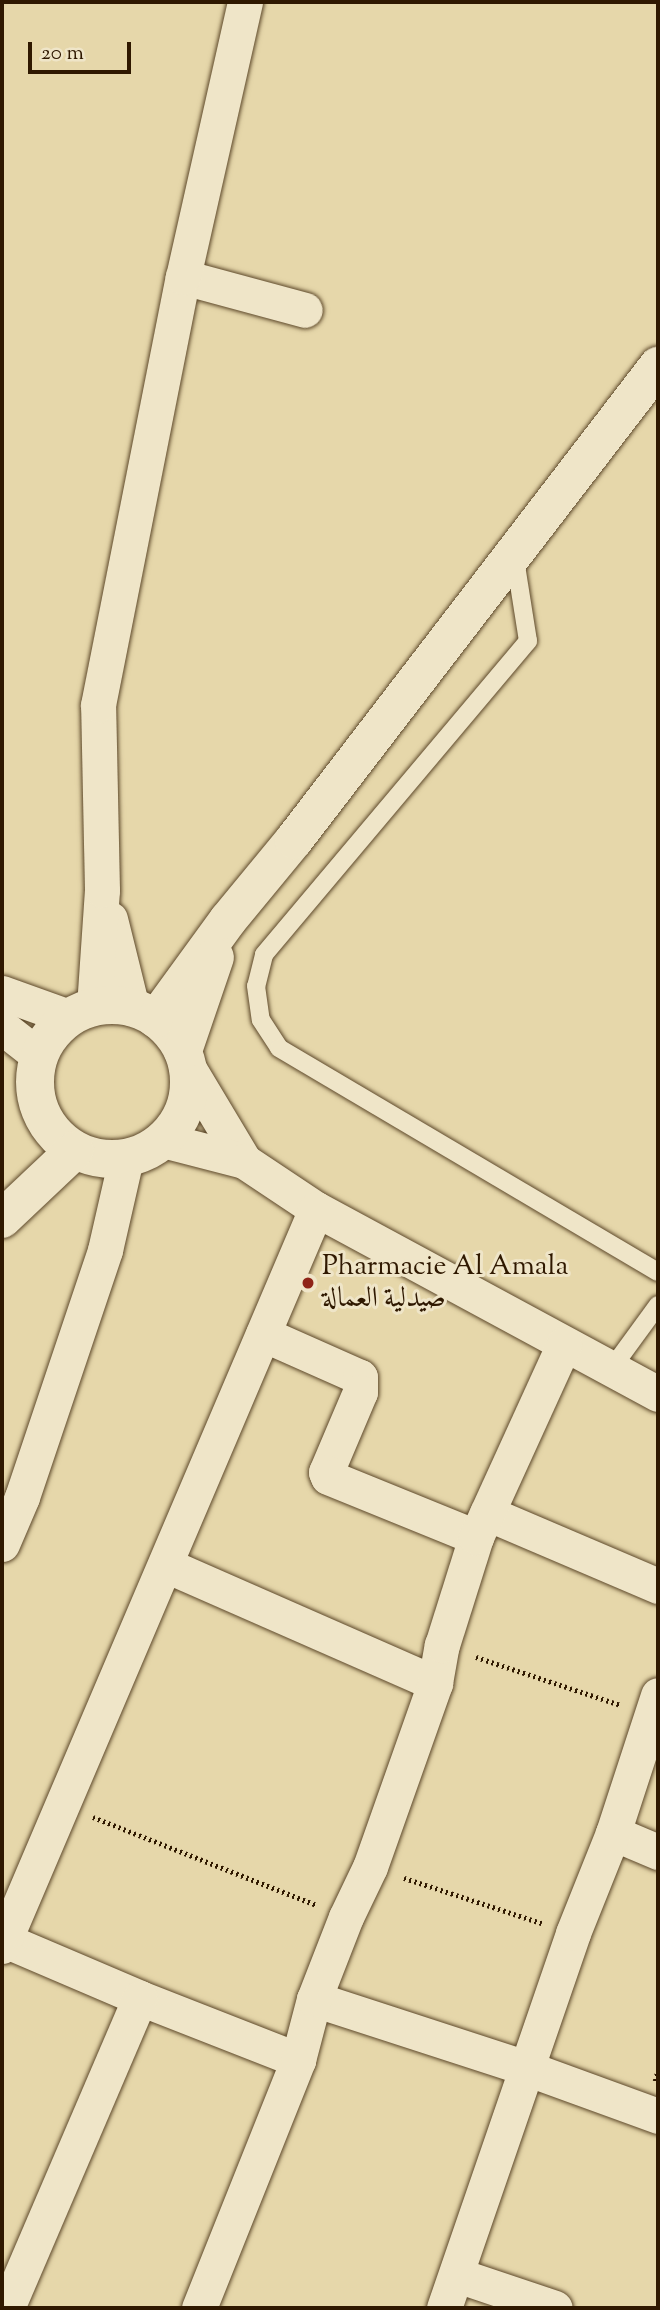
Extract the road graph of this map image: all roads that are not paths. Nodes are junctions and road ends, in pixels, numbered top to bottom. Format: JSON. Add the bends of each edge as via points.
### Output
{"nodes":[{"id":1,"x":245,"y":2,"type":"edge"},
{"id":2,"x":183,"y":277,"type":"junction"},
{"id":3,"x":305,"y":310,"type":"dead end"},
{"id":4,"x":658,"y":366,"type":"edge"},
{"id":5,"x":514,"y":552,"type":"junction"},
{"id":6,"x":102,"y":890,"type":"junction"},
{"id":7,"x":228,"y":920,"type":"junction"},
{"id":8,"x":2,"y":993,"type":"edge"},
{"id":9,"x":82,"y":1012,"type":"junction"},
{"id":10,"x":144,"y":1013,"type":"junction"},
{"id":11,"x":2,"y":1027,"type":"edge"},
{"id":12,"x":39,"y":1056,"type":"junction"},
{"id":13,"x":186,"y":1060,"type":"junction"},
{"id":14,"x":63,"y":1140,"type":"junction"},
{"id":15,"x":163,"y":1140,"type":"junction"},
{"id":16,"x":126,"y":1158,"type":"junction"},
{"id":17,"x":244,"y":1161,"type":"junction"},
{"id":18,"x":316,"y":1209,"type":"junction"},
{"id":19,"x":2,"y":1210,"type":"edge"},
{"id":20,"x":2,"y":1219,"type":"edge"},
{"id":21,"x":658,"y":1272,"type":"edge"},
{"id":22,"x":658,"y":1305,"type":"edge"},
{"id":23,"x":263,"y":1334,"type":"junction"},
{"id":24,"x":564,"y":1344,"type":"junction"},
{"id":25,"x":612,"y":1368,"type":"junction"},
{"id":26,"x":658,"y":1394,"type":"edge"},
{"id":27,"x":482,"y":1525,"type":"junction"},
{"id":28,"x":2,"y":1544,"type":"edge"},
{"id":29,"x":166,"y":1565,"type":"junction"},
{"id":30,"x":658,"y":1586,"type":"edge"},
{"id":31,"x":435,"y":1683,"type":"junction"},
{"id":32,"x":655,"y":1706,"type":"edge"},
{"id":33,"x":613,"y":1833,"type":"junction"},
{"id":34,"x":658,"y":1852,"type":"edge"},
{"id":35,"x":3,"y":1942,"type":"edge"},
{"id":36,"x":140,"y":1998,"type":"junction"},
{"id":37,"x":314,"y":1999,"type":"junction"},
{"id":38,"x":298,"y":2060,"type":"junction"},
{"id":39,"x":529,"y":2069,"type":"junction"},
{"id":40,"x":658,"y":2116,"type":"edge"},
{"id":41,"x":457,"y":2275,"type":"junction"},
{"id":42,"x":7,"y":2308,"type":"edge"},
{"id":43,"x":199,"y":2308,"type":"edge"},
{"id":44,"x":444,"y":2308,"type":"edge"},
{"id":45,"x":555,"y":2308,"type":"edge"}],
"edges":[{"from":1,"to":2,"type":"street"},
{"from":2,"to":3,"type":"street"},
{"from":2,"to":6,"type":"street","via":[[99,705]]},
{"from":4,"to":5,"type":"street"},
{"from":5,"to":7,"type":"street"},
{"from":5,"to":21,"type":"lane","via":[[528,641],[264,955],[256,986],[261,1020],[279,1048]]},
{"from":6,"to":9,"type":"street"},
{"from":6,"to":10,"type":"street"},
{"from":7,"to":10,"type":"street"},
{"from":7,"to":13,"type":"street"},
{"from":8,"to":9,"type":"street"},
{"from":9,"to":10,"type":"street","via":[[113,1005]]},
{"from":9,"to":12,"type":"street","via":[[48,1038]]},
{"from":10,"to":13,"type":"street","via":[[171,1033]]},
{"from":11,"to":12,"type":"street"},
{"from":12,"to":14,"type":"street","via":[[36,1095],[41,1114]]},
{"from":13,"to":15,"type":"street","via":[[185,1108]]},
{"from":13,"to":17,"type":"street"},
{"from":14,"to":16,"type":"street","via":[[99,1158]]},
{"from":14,"to":19,"type":"street"},
{"from":14,"to":20,"type":"street"},
{"from":15,"to":16,"type":"street"},
{"from":15,"to":17,"type":"street"},
{"from":16,"to":28,"type":"street","via":[[105,1250]]},
{"from":17,"to":18,"type":"street"},
{"from":18,"to":23,"type":"street"},
{"from":18,"to":24,"type":"street"},
{"from":22,"to":25,"type":"lane"},
{"from":23,"to":27,"type":"street","via":[[360,1377],[362,1384],[326,1472],[328,1477]]},
{"from":23,"to":29,"type":"street"},
{"from":24,"to":25,"type":"street"},
{"from":24,"to":27,"type":"street"},
{"from":25,"to":26,"type":"street"},
{"from":27,"to":30,"type":"street"},
{"from":27,"to":31,"type":"street","via":[[442,1645]]},
{"from":29,"to":31,"type":"street"},
{"from":29,"to":35,"type":"street"},
{"from":31,"to":37,"type":"street","via":[[370,1867]]},
{"from":32,"to":33,"type":"street"},
{"from":33,"to":34,"type":"street"},
{"from":33,"to":39,"type":"street","via":[[573,1933]]},
{"from":35,"to":36,"type":"street"},
{"from":36,"to":38,"type":"street"},
{"from":36,"to":42,"type":"street"},
{"from":37,"to":38,"type":"street"},
{"from":37,"to":39,"type":"street"},
{"from":38,"to":43,"type":"street"},
{"from":39,"to":40,"type":"street"},
{"from":39,"to":41,"type":"street"},
{"from":41,"to":44,"type":"street"},
{"from":41,"to":45,"type":"street"}]}
